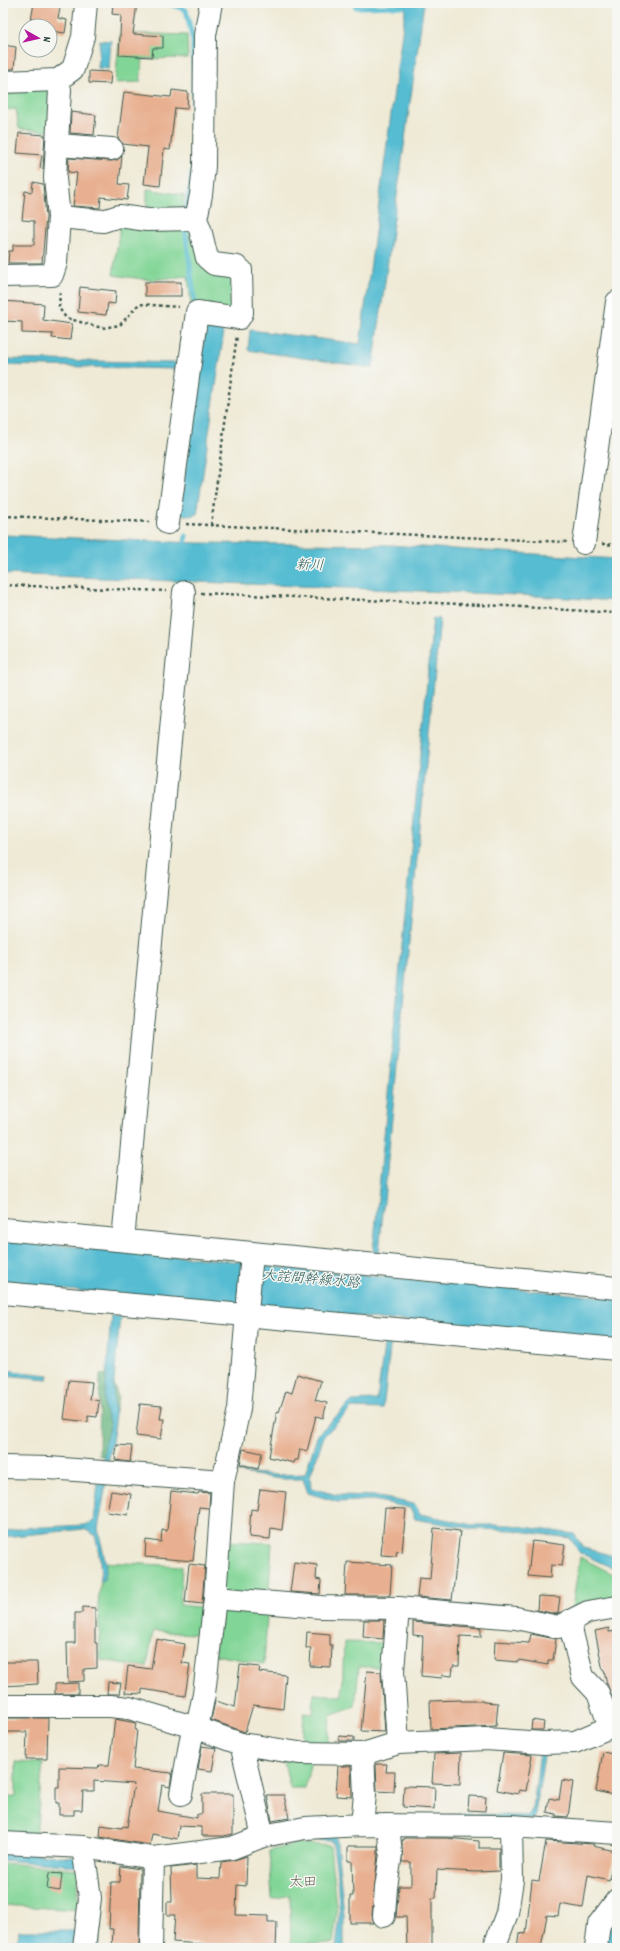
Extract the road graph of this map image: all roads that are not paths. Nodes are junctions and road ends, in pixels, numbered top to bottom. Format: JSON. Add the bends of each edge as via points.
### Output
{"nodes":[{"id":1,"x":86,"y":3,"type":"edge"},
{"id":2,"x":211,"y":3,"type":"edge"},
{"id":3,"x":58,"y":80,"type":"junction"},
{"id":4,"x":3,"y":82,"type":"edge"},
{"id":5,"x":58,"y":145,"type":"junction"},
{"id":6,"x":112,"y":149,"type":"dead end"},
{"id":7,"x":59,"y":217,"type":"junction"},
{"id":8,"x":196,"y":219,"type":"junction"},
{"id":9,"x":3,"y":276,"type":"edge"},
{"id":10,"x":617,"y":302,"type":"edge"},
{"id":11,"x":168,"y":523,"type":"road end"},
{"id":12,"x":584,"y":543,"type":"road end"},
{"id":13,"x":184,"y":592,"type":"road end"},
{"id":14,"x":3,"y":1229,"type":"edge"},
{"id":15,"x":123,"y":1240,"type":"junction"},
{"id":16,"x":252,"y":1253,"type":"junction"},
{"id":17,"x":617,"y":1288,"type":"edge"},
{"id":18,"x":3,"y":1293,"type":"edge"},
{"id":19,"x":249,"y":1295,"type":"junction"},
{"id":20,"x":617,"y":1349,"type":"edge"},
{"id":21,"x":3,"y":1467,"type":"edge"},
{"id":22,"x":223,"y":1481,"type":"junction"},
{"id":23,"x":215,"y":1598,"type":"junction"},
{"id":24,"x":617,"y":1607,"type":"edge"},
{"id":25,"x":398,"y":1608,"type":"junction"},
{"id":26,"x":569,"y":1622,"type":"junction"},
{"id":27,"x":3,"y":1706,"type":"edge"},
{"id":28,"x":197,"y":1728,"type":"junction"},
{"id":29,"x":613,"y":1728,"type":"edge"},
{"id":30,"x":398,"y":1743,"type":"junction"},
{"id":31,"x":241,"y":1744,"type":"junction"},
{"id":32,"x":363,"y":1754,"type":"junction"},
{"id":33,"x":181,"y":1794,"type":"dead end"},
{"id":34,"x":362,"y":1825,"type":"junction"},
{"id":35,"x":388,"y":1825,"type":"junction"},
{"id":36,"x":511,"y":1826,"type":"junction"},
{"id":37,"x":617,"y":1833,"type":"edge"},
{"id":38,"x":263,"y":1836,"type":"junction"},
{"id":39,"x":3,"y":1843,"type":"edge"},
{"id":40,"x":85,"y":1858,"type":"junction"},
{"id":41,"x":152,"y":1858,"type":"junction"},
{"id":42,"x":617,"y":1900,"type":"edge"},
{"id":43,"x":384,"y":1916,"type":"dead end"},
{"id":44,"x":84,"y":1948,"type":"edge"},
{"id":45,"x":151,"y":1948,"type":"edge"},
{"id":46,"x":494,"y":1948,"type":"edge"},
{"id":47,"x":596,"y":1948,"type":"edge"}],
"edges":[{"from":1,"to":3,"type":"street","via":[[83,37],[73,69]]},
{"from":2,"to":8,"type":"street","via":[[205,35],[204,166]]},
{"from":3,"to":4,"type":"street"},
{"from":3,"to":5,"type":"street"},
{"from":5,"to":6,"type":"street"},
{"from":5,"to":7,"type":"street","via":[[55,178]]},
{"from":7,"to":8,"type":"street","via":[[102,221],[119,216],[147,220]]},
{"from":7,"to":9,"type":"street","via":[[56,263],[52,275]]},
{"from":8,"to":11,"type":"street","via":[[207,258],[214,264],[237,267],[241,270],[242,313],[239,318],[197,312]]},
{"from":10,"to":12,"type":"street"},
{"from":13,"to":15,"type":"street"},
{"from":14,"to":15,"type":"street"},
{"from":15,"to":16,"type":"street"},
{"from":16,"to":17,"type":"street"},
{"from":16,"to":19,"type":"street"},
{"from":18,"to":19,"type":"street"},
{"from":19,"to":20,"type":"street"},
{"from":19,"to":22,"type":"street","via":[[239,1409]]},
{"from":21,"to":22,"type":"street"},
{"from":22,"to":23,"type":"street"},
{"from":23,"to":25,"type":"street","via":[[322,1607]]},
{"from":23,"to":28,"type":"street","via":[[204,1694]]},
{"from":24,"to":26,"type":"street","via":[[588,1612]]},
{"from":25,"to":26,"type":"street","via":[[516,1618],[558,1627]]},
{"from":25,"to":30,"type":"street","via":[[393,1670]]},
{"from":26,"to":29,"type":"street","via":[[583,1677],[598,1693]]},
{"from":27,"to":28,"type":"street","via":[[128,1708]]},
{"from":28,"to":31,"type":"street"},
{"from":28,"to":33,"type":"street","via":[[191,1739]]},
{"from":29,"to":30,"type":"street","via":[[575,1742],[544,1743],[486,1739]]},
{"from":30,"to":32,"type":"street"},
{"from":31,"to":32,"type":"street","via":[[299,1753]]},
{"from":31,"to":38,"type":"street"},
{"from":32,"to":34,"type":"street","via":[[365,1794]]},
{"from":34,"to":35,"type":"street"},
{"from":34,"to":38,"type":"street","via":[[305,1828]]},
{"from":35,"to":36,"type":"street"},
{"from":35,"to":43,"type":"street","via":[[391,1854]]},
{"from":36,"to":37,"type":"street"},
{"from":36,"to":46,"type":"street","via":[[512,1880],[507,1912]]},
{"from":38,"to":41,"type":"street","via":[[232,1848]]},
{"from":39,"to":40,"type":"street"},
{"from":40,"to":41,"type":"street"},
{"from":40,"to":44,"type":"street","via":[[90,1898]]},
{"from":41,"to":45,"type":"street"},
{"from":42,"to":47,"type":"street","via":[[599,1924]]}]}
